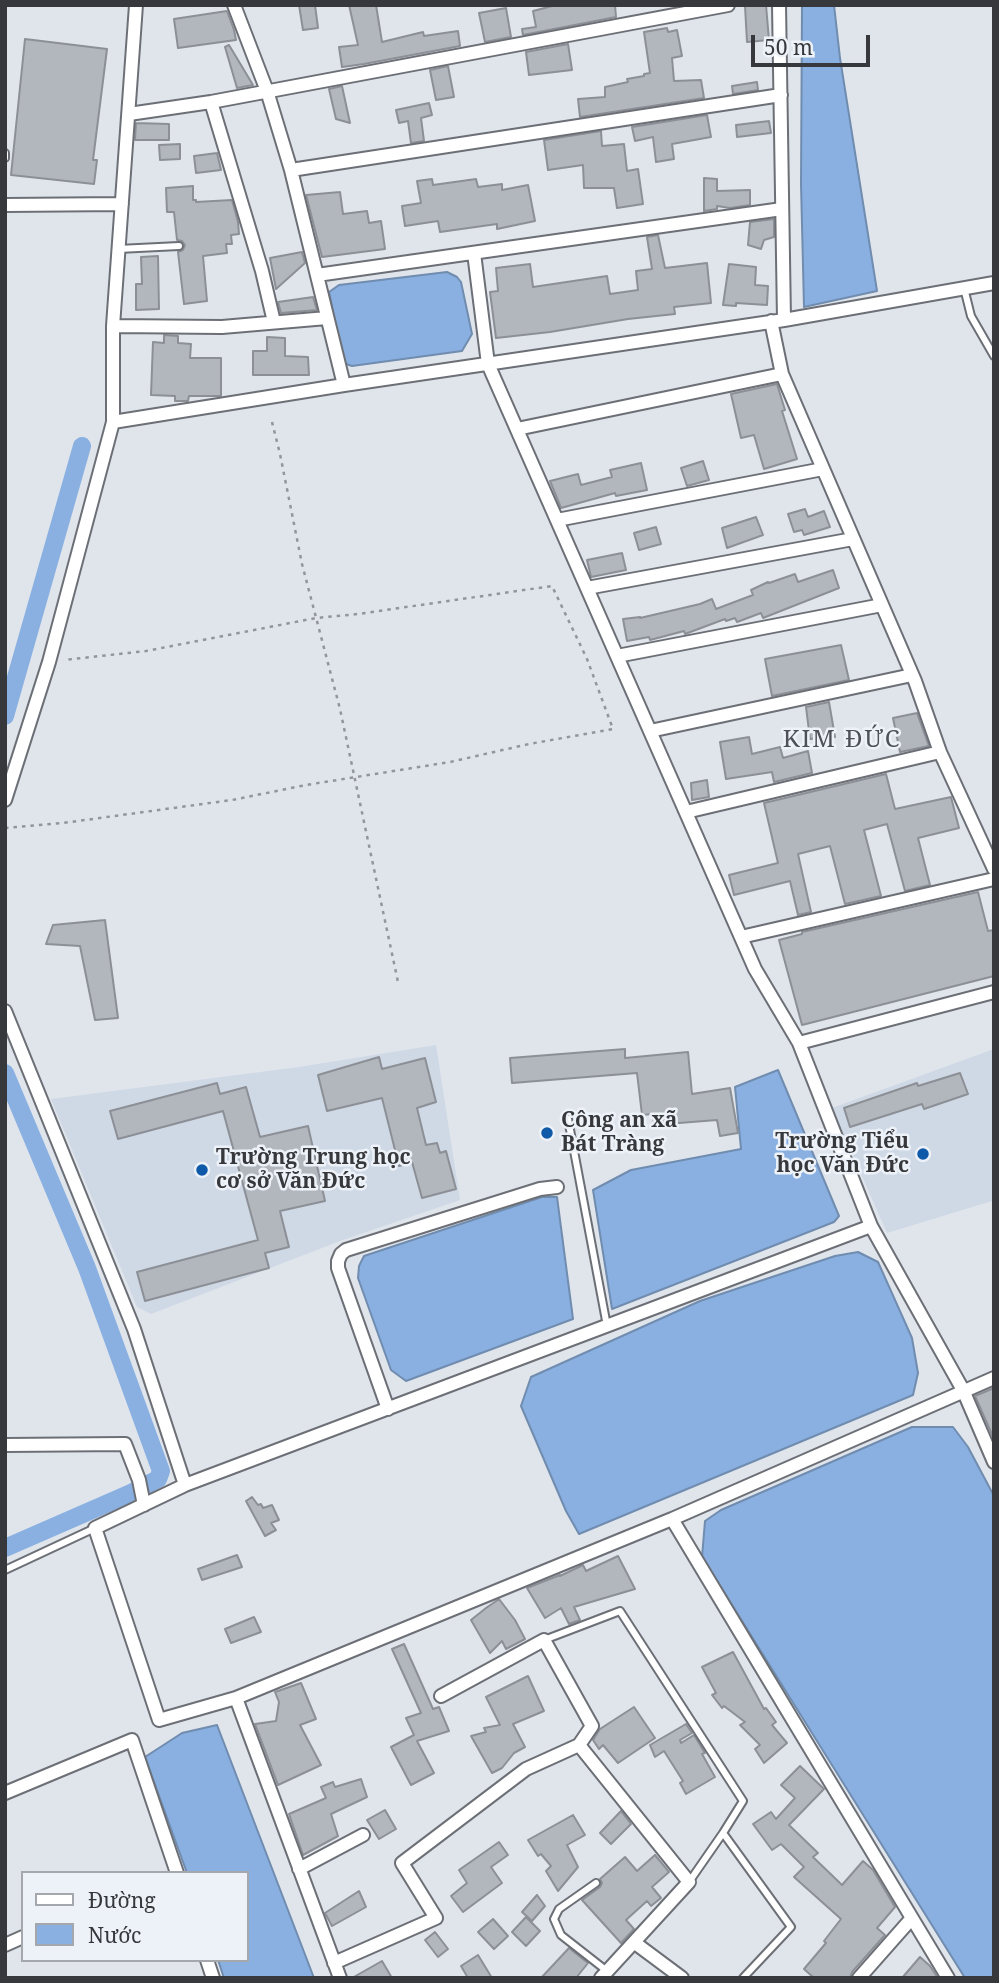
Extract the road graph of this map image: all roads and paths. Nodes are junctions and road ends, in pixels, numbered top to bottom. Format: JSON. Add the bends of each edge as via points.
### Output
{"nodes":[{"id":1,"x":136,"y":5,"type":"edge"},
{"id":2,"x":234,"y":5,"type":"edge"},
{"id":3,"x":728,"y":5,"type":"edge"},
{"id":4,"x":779,"y":5,"type":"edge"},
{"id":5,"x":267,"y":91,"type":"junction"},
{"id":6,"x":780,"y":96,"type":"junction"},
{"id":7,"x":211,"y":102,"type":"junction"},
{"id":8,"x":129,"y":114,"type":"junction"},
{"id":9,"x":292,"y":170,"type":"junction"},
{"id":10,"x":122,"y":204,"type":"junction"},
{"id":11,"x":5,"y":205,"type":"edge"},
{"id":12,"x":782,"y":209,"type":"junction"},
{"id":13,"x":178,"y":246,"type":"dead end"},
{"id":14,"x":118,"y":249,"type":"junction"},
{"id":15,"x":474,"y":253,"type":"junction"},
{"id":16,"x":317,"y":275,"type":"junction"},
{"id":17,"x":994,"y":283,"type":"edge"},
{"id":18,"x":964,"y":288,"type":"junction"},
{"id":19,"x":327,"y":318,"type":"junction"},
{"id":20,"x":778,"y":321,"type":"junction"},
{"id":21,"x":274,"y":322,"type":"junction"},
{"id":22,"x":113,"y":326,"type":"junction"},
{"id":23,"x":994,"y":356,"type":"edge"},
{"id":24,"x":488,"y":363,"type":"junction"},
{"id":25,"x":782,"y":374,"type":"junction"},
{"id":26,"x":344,"y":385,"type":"junction"},
{"id":27,"x":113,"y":422,"type":"junction"},
{"id":28,"x":272,"y":422,"type":"dead end"},
{"id":29,"x":517,"y":429,"type":"junction"},
{"id":30,"x":822,"y":469,"type":"junction"},
{"id":31,"x":557,"y":520,"type":"junction"},
{"id":32,"x":853,"y":539,"type":"junction"},
{"id":33,"x":587,"y":589,"type":"junction"},
{"id":34,"x":882,"y":605,"type":"junction"},
{"id":35,"x":316,"y":618,"type":"junction"},
{"id":36,"x":617,"y":656,"type":"junction"},
{"id":37,"x":49,"y":662,"type":"junction"},
{"id":38,"x":912,"y":675,"type":"junction"},
{"id":39,"x":650,"y":731,"type":"junction"},
{"id":40,"x":940,"y":752,"type":"junction"},
{"id":41,"x":355,"y":778,"type":"junction"},
{"id":42,"x":5,"y":800,"type":"edge"},
{"id":43,"x":686,"y":812,"type":"junction"},
{"id":44,"x":5,"y":828,"type":"edge"},
{"id":45,"x":994,"y":869,"type":"edge"},
{"id":46,"x":994,"y":879,"type":"edge"},
{"id":47,"x":741,"y":937,"type":"junction"},
{"id":48,"x":398,"y":982,"type":"dead end"},
{"id":49,"x":994,"y":992,"type":"edge"},
{"id":50,"x":5,"y":1011,"type":"edge"},
{"id":51,"x":799,"y":1043,"type":"junction"},
{"id":52,"x":568,"y":1119,"type":"dead end"},
{"id":53,"x":557,"y":1186,"type":"dead end"},
{"id":54,"x":871,"y":1226,"type":"junction"},
{"id":55,"x":607,"y":1326,"type":"junction"},
{"id":56,"x":994,"y":1378,"type":"edge"},
{"id":57,"x":963,"y":1390,"type":"junction"},
{"id":58,"x":388,"y":1409,"type":"junction"},
{"id":59,"x":5,"y":1445,"type":"edge"},
{"id":60,"x":994,"y":1462,"type":"edge"},
{"id":61,"x":185,"y":1485,"type":"junction"},
{"id":62,"x":144,"y":1501,"type":"junction"},
{"id":63,"x":672,"y":1519,"type":"junction"},
{"id":64,"x":95,"y":1528,"type":"junction"},
{"id":65,"x":5,"y":1570,"type":"edge"},
{"id":66,"x":544,"y":1640,"type":"junction"},
{"id":67,"x":441,"y":1696,"type":"dead end"},
{"id":68,"x":236,"y":1698,"type":"junction"},
{"id":69,"x":579,"y":1745,"type":"junction"},
{"id":70,"x":5,"y":1793,"type":"edge"},
{"id":71,"x":723,"y":1833,"type":"junction"},
{"id":72,"x":363,"y":1835,"type":"dead end"},
{"id":73,"x":299,"y":1869,"type":"junction"},
{"id":74,"x":175,"y":1871,"type":"edge"},
{"id":75,"x":689,"y":1882,"type":"junction"},
{"id":76,"x":596,"y":1883,"type":"dead end"},
{"id":77,"x":912,"y":1919,"type":"junction"},
{"id":78,"x":21,"y":1938,"type":"edge"},
{"id":79,"x":635,"y":1943,"type":"junction"},
{"id":80,"x":5,"y":1945,"type":"edge"},
{"id":81,"x":334,"y":1963,"type":"junction"},
{"id":82,"x":604,"y":1975,"type":"edge"},
{"id":83,"x":340,"y":1978,"type":"edge"},
{"id":84,"x":682,"y":1978,"type":"edge"},
{"id":85,"x":743,"y":1978,"type":"edge"},
{"id":86,"x":859,"y":1978,"type":"edge"},
{"id":87,"x":948,"y":1978,"type":"edge"}],
"edges":[{"from":1,"to":8,"type":"street"},
{"from":2,"to":5,"type":"street"},
{"from":3,"to":5,"type":"street"},
{"from":4,"to":6,"type":"street"},
{"from":5,"to":7,"type":"street"},
{"from":5,"to":9,"type":"street"},
{"from":6,"to":9,"type":"street"},
{"from":6,"to":12,"type":"street"},
{"from":7,"to":8,"type":"street"},
{"from":7,"to":21,"type":"street"},
{"from":8,"to":10,"type":"street"},
{"from":9,"to":16,"type":"street"},
{"from":10,"to":11,"type":"street"},
{"from":10,"to":14,"type":"street"},
{"from":12,"to":15,"type":"street"},
{"from":12,"to":20,"type":"street"},
{"from":13,"to":14,"type":"lane"},
{"from":14,"to":22,"type":"street"},
{"from":15,"to":16,"type":"street"},
{"from":15,"to":24,"type":"street"},
{"from":16,"to":19,"type":"street"},
{"from":17,"to":18,"type":"street"},
{"from":18,"to":20,"type":"street"},
{"from":18,"to":23,"type":"lane","via":[[971,316]]},
{"from":19,"to":21,"type":"street"},
{"from":19,"to":26,"type":"street"},
{"from":20,"to":24,"type":"street"},
{"from":20,"to":25,"type":"street"},
{"from":21,"to":22,"type":"street","via":[[222,327]]},
{"from":22,"to":27,"type":"street"},
{"from":24,"to":26,"type":"street"},
{"from":24,"to":29,"type":"street"},
{"from":25,"to":29,"type":"street"},
{"from":25,"to":30,"type":"street"},
{"from":26,"to":27,"type":"street"},
{"from":27,"to":37,"type":"street"},
{"from":28,"to":35,"type":"path"},
{"from":29,"to":31,"type":"street"},
{"from":30,"to":31,"type":"street"},
{"from":30,"to":32,"type":"street"},
{"from":31,"to":33,"type":"street"},
{"from":32,"to":33,"type":"street"},
{"from":32,"to":34,"type":"street"},
{"from":33,"to":36,"type":"street"},
{"from":34,"to":36,"type":"street"},
{"from":34,"to":38,"type":"street"},
{"from":35,"to":37,"type":"path","via":[[146,651]]},
{"from":35,"to":41,"type":"path"},
{"from":35,"to":41,"type":"path","via":[[552,586],[587,659],[613,729]]},
{"from":36,"to":39,"type":"street"},
{"from":37,"to":42,"type":"street"},
{"from":38,"to":39,"type":"street"},
{"from":38,"to":40,"type":"street"},
{"from":39,"to":43,"type":"street"},
{"from":40,"to":43,"type":"street"},
{"from":40,"to":45,"type":"street"},
{"from":41,"to":44,"type":"path","via":[[232,800]]},
{"from":41,"to":48,"type":"path"},
{"from":43,"to":47,"type":"street"},
{"from":46,"to":47,"type":"street"},
{"from":47,"to":51,"type":"street"},
{"from":49,"to":51,"type":"street"},
{"from":50,"to":61,"type":"street","via":[[134,1329]]},
{"from":51,"to":54,"type":"street"},
{"from":52,"to":55,"type":"lane"},
{"from":53,"to":58,"type":"street","via":[[341,1254],[338,1268]]},
{"from":54,"to":55,"type":"street"},
{"from":54,"to":57,"type":"street"},
{"from":55,"to":58,"type":"street"},
{"from":56,"to":57,"type":"street"},
{"from":57,"to":60,"type":"street"},
{"from":57,"to":63,"type":"street"},
{"from":58,"to":61,"type":"street"},
{"from":59,"to":62,"type":"street","via":[[125,1444]]},
{"from":61,"to":62,"type":"street"},
{"from":62,"to":64,"type":"street"},
{"from":63,"to":68,"type":"street"},
{"from":63,"to":77,"type":"street"},
{"from":64,"to":65,"type":"lane"},
{"from":64,"to":68,"type":"street","via":[[159,1720]]},
{"from":66,"to":67,"type":"street"},
{"from":66,"to":69,"type":"street","via":[[592,1726]]},
{"from":66,"to":71,"type":"lane","via":[[620,1611],[743,1801]]},
{"from":68,"to":73,"type":"street"},
{"from":69,"to":75,"type":"street"},
{"from":69,"to":81,"type":"street","via":[[526,1769],[402,1863],[436,1918]]},
{"from":70,"to":74,"type":"street","via":[[132,1740]]},
{"from":71,"to":75,"type":"lane"},
{"from":71,"to":85,"type":"lane","via":[[791,1927]]},
{"from":72,"to":73,"type":"street"},
{"from":73,"to":81,"type":"street"},
{"from":75,"to":79,"type":"street"},
{"from":76,"to":82,"type":"lane","via":[[559,1909],[554,1919],[561,1935]]},
{"from":77,"to":86,"type":"street"},
{"from":77,"to":87,"type":"street"},
{"from":78,"to":80,"type":"street"},
{"from":79,"to":82,"type":"street"},
{"from":79,"to":84,"type":"street"},
{"from":81,"to":83,"type":"street"}]}
